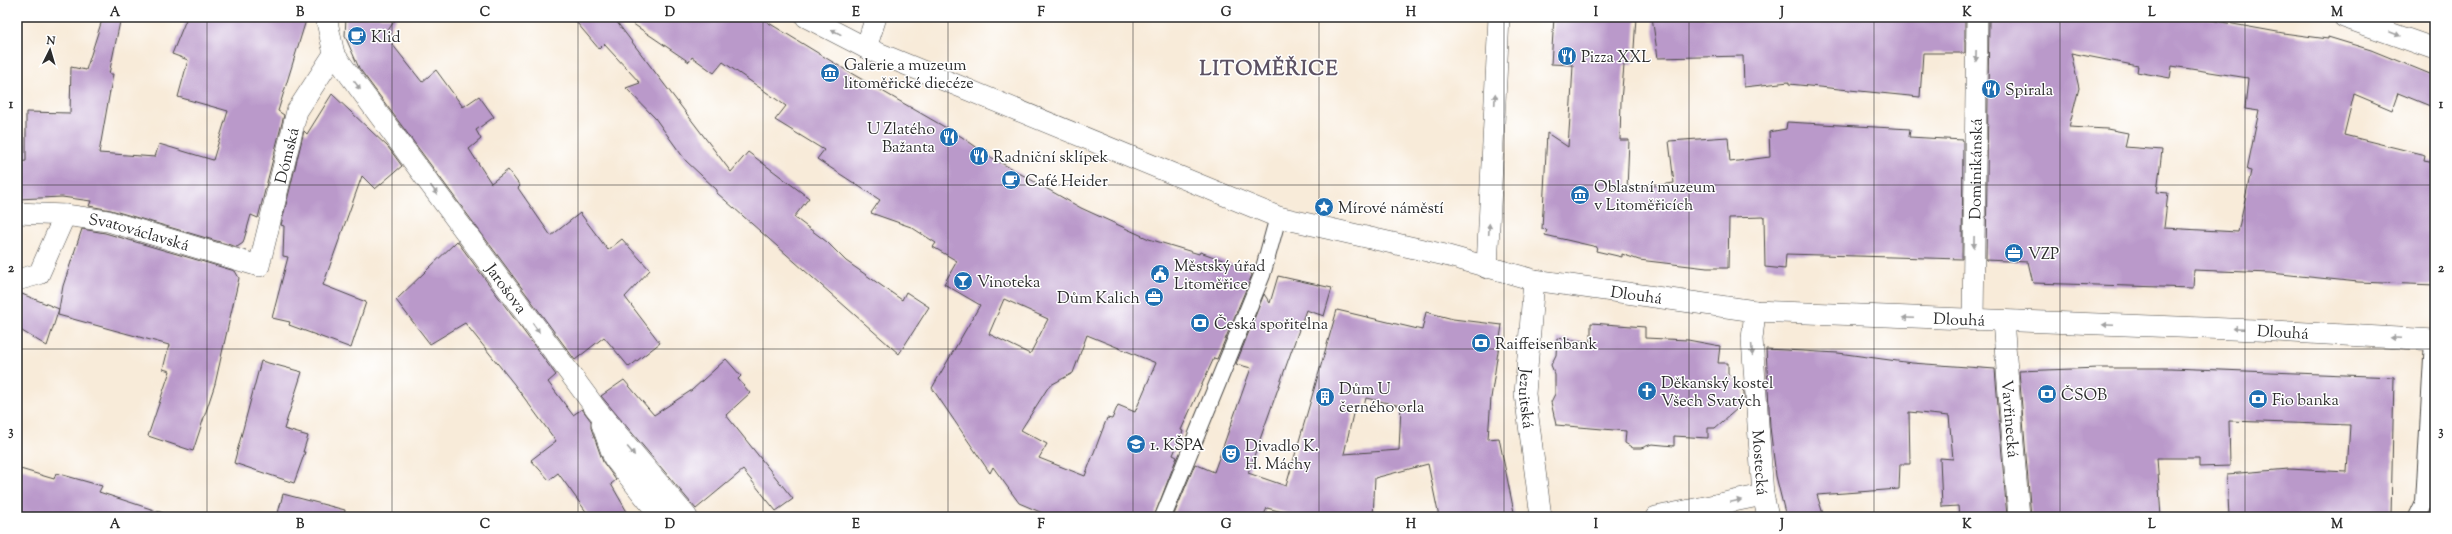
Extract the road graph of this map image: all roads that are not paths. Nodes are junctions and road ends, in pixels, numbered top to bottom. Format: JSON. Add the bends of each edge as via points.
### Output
{"nodes":[{"id":1,"x":326,"y":17,"type":"edge"},
{"id":2,"x":806,"y":17,"type":"edge"},
{"id":3,"x":876,"y":17,"type":"edge"},
{"id":4,"x":1499,"y":17,"type":"edge"},
{"id":5,"x":1977,"y":17,"type":"edge"},
{"id":6,"x":2344,"y":17,"type":"edge"},
{"id":7,"x":866,"y":48,"type":"junction"},
{"id":8,"x":2435,"y":49,"type":"edge"},
{"id":9,"x":334,"y":54,"type":"junction"},
{"id":10,"x":17,"y":213,"type":"edge"},
{"id":11,"x":65,"y":215,"type":"junction"},
{"id":12,"x":1278,"y":217,"type":"junction"},
{"id":13,"x":259,"y":266,"type":"joint"},
{"id":14,"x":1487,"y":268,"type":"junction"},
{"id":15,"x":17,"y":280,"type":"edge"},
{"id":16,"x":1534,"y":280,"type":"junction"},
{"id":17,"x":1754,"y":312,"type":"junction"},
{"id":18,"x":1973,"y":320,"type":"junction"},
{"id":19,"x":2003,"y":321,"type":"junction"},
{"id":20,"x":2434,"y":340,"type":"edge"},
{"id":21,"x":597,"y":410,"type":"junction"},
{"id":22,"x":1763,"y":495,"type":"junction"},
{"id":23,"x":661,"y":517,"type":"edge"},
{"id":24,"x":687,"y":517,"type":"edge"},
{"id":25,"x":1163,"y":517,"type":"edge"},
{"id":26,"x":1541,"y":517,"type":"edge"},
{"id":27,"x":1656,"y":517,"type":"edge"},
{"id":28,"x":1768,"y":517,"type":"edge"},
{"id":29,"x":2019,"y":517,"type":"edge"},
{"id":30,"x":2417,"y":517,"type":"edge"}],
"edges":[{"from":1,"to":9,"type":"street"},
{"from":7,"to":2,"type":"street","one_way":true},
{"from":3,"to":7,"type":"street"},
{"from":14,"to":4,"type":"street","one_way":true},
{"from":5,"to":18,"type":"street","name":"Dominikánská","one_way":true},
{"from":6,"to":8,"type":"street","one_way":true},
{"from":7,"to":12,"type":"street"},
{"from":9,"to":13,"type":"street","name":"Dómská","via":[[297,111]]},
{"from":9,"to":21,"type":"street","name":"Jarošova","one_way":true},
{"from":10,"to":11,"type":"street","name":"Svatováclavská"},
{"from":11,"to":13,"type":"street","name":"Svatováclavská","via":[[108,221]]},
{"from":11,"to":15,"type":"street","via":[[39,274]]},
{"from":12,"to":14,"type":"street","via":[[1445,255]]},
{"from":12,"to":25,"type":"street","via":[[1262,275]]},
{"from":14,"to":16,"type":"street","name":"Dlouhá"},
{"from":16,"to":17,"type":"street","name":"Dlouhá"},
{"from":16,"to":26,"type":"street","name":"Jezuitská","via":[[1525,394]]},
{"from":18,"to":17,"type":"street","name":"Dlouhá","one_way":true},
{"from":17,"to":22,"type":"street","name":"Mostecká","one_way":true,"via":[[1752,339]]},
{"from":18,"to":19,"type":"street","name":"Dlouhá"},
{"from":20,"to":19,"type":"street","name":"Dlouhá","one_way":true,"via":[[2256,330]]},
{"from":19,"to":29,"type":"street","name":"Vavřinecká"},
{"from":20,"to":30,"type":"street","via":[[2424,502]]},
{"from":21,"to":23,"type":"street","via":[[614,458]]},
{"from":21,"to":24,"type":"street","name":"Jarošova","one_way":true},
{"from":27,"to":22,"type":"street","one_way":true},
{"from":22,"to":28,"type":"street","name":"Mostecká"}]}
